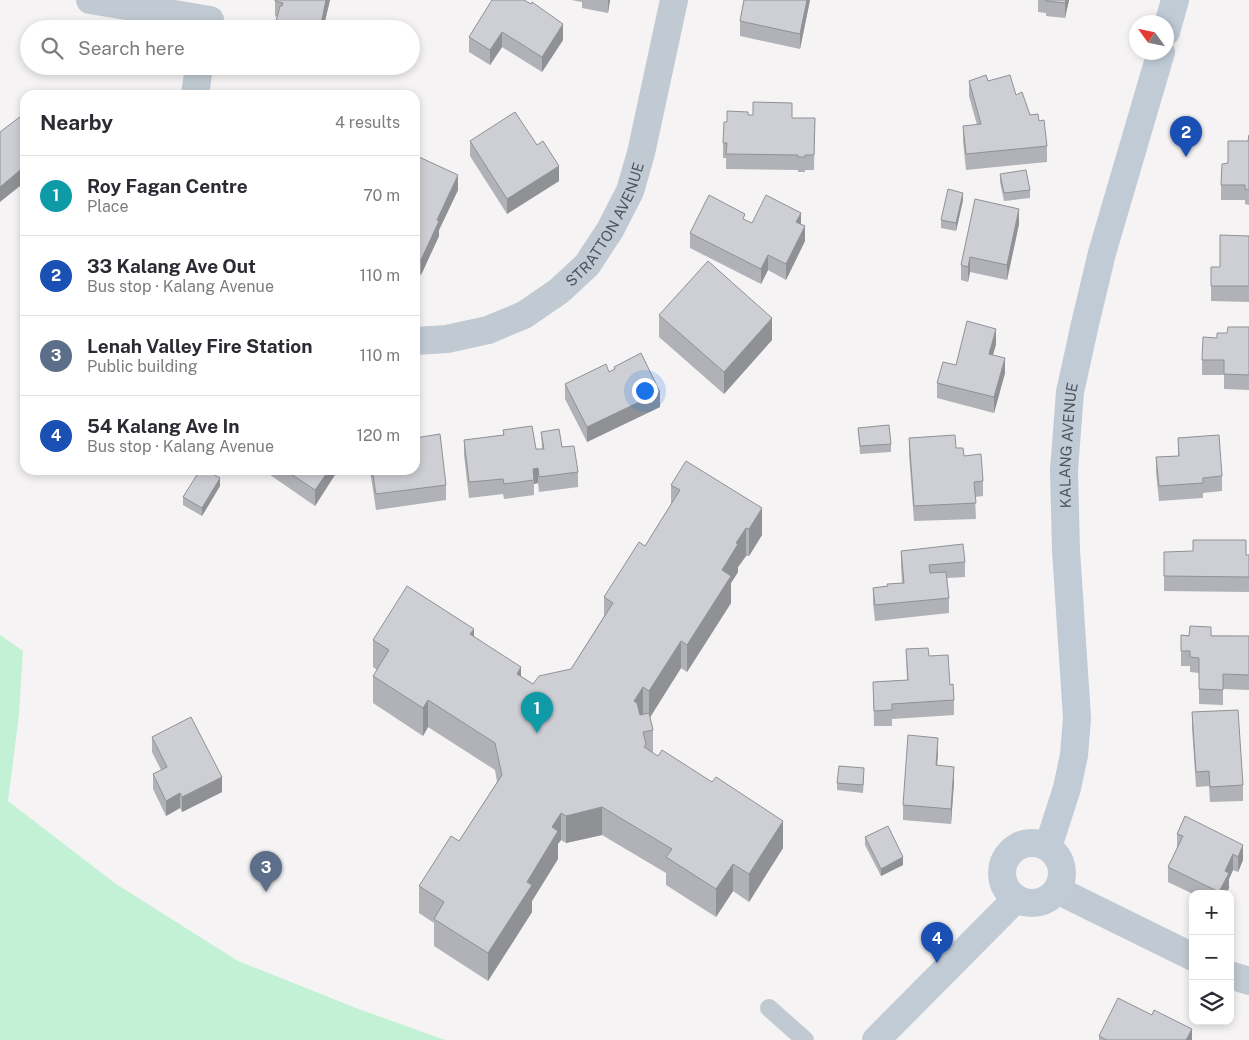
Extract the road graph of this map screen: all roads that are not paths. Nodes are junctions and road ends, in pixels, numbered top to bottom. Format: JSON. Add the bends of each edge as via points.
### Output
{"nodes":[{"id":1,"x":90,"y":0,"type":"edge"},
{"id":2,"x":674,"y":0,"type":"edge"},
{"id":3,"x":1175,"y":0,"type":"edge"},
{"id":4,"x":1171,"y":15,"type":"edge"},
{"id":5,"x":211,"y":16,"type":"edge"},
{"id":6,"x":1159,"y":60,"type":"edge"},
{"id":7,"x":198,"y":75,"type":"edge"},
{"id":8,"x":196,"y":90,"type":"edge"},
{"id":9,"x":420,"y":341,"type":"edge"},
{"id":10,"x":1048,"y":846,"type":"junction"},
{"id":11,"x":1057,"y":890,"type":"junction"},
{"id":12,"x":1016,"y":899,"type":"junction"},
{"id":13,"x":1189,"y":954,"type":"edge"},
{"id":14,"x":1234,"y":976,"type":"edge"},
{"id":15,"x":1249,"y":982,"type":"edge"},
{"id":16,"x":769,"y":1008,"type":"dead end"},
{"id":17,"x":805,"y":1040,"type":"edge"},
{"id":18,"x":876,"y":1040,"type":"edge"}],
"edges":[{"from":1,"to":5,"type":"street"},
{"from":2,"to":9,"type":"street","name":"STRATTON AVENUE","via":[[630,191],[587,265],[559,291],[524,315],[488,330],[447,339]]},
{"from":3,"to":4,"type":"street"},
{"from":6,"to":10,"type":"street","name":"KALANG AVENUE","via":[[1102,253],[1070,392],[1064,470],[1077,718],[1067,788]]},
{"from":7,"to":8,"type":"street"},
{"from":10,"to":11,"type":"street","via":[[1062,867],[1063,876]]},
{"from":10,"to":12,"type":"street","via":[[1037,842],[1017,846],[1003,862],[1003,883]]},
{"from":11,"to":12,"type":"street","via":[[1050,898],[1033,904]]},
{"from":11,"to":13,"type":"street"},
{"from":12,"to":18,"type":"street"},
{"from":14,"to":15,"type":"street"},
{"from":16,"to":17,"type":"lane"}]}
